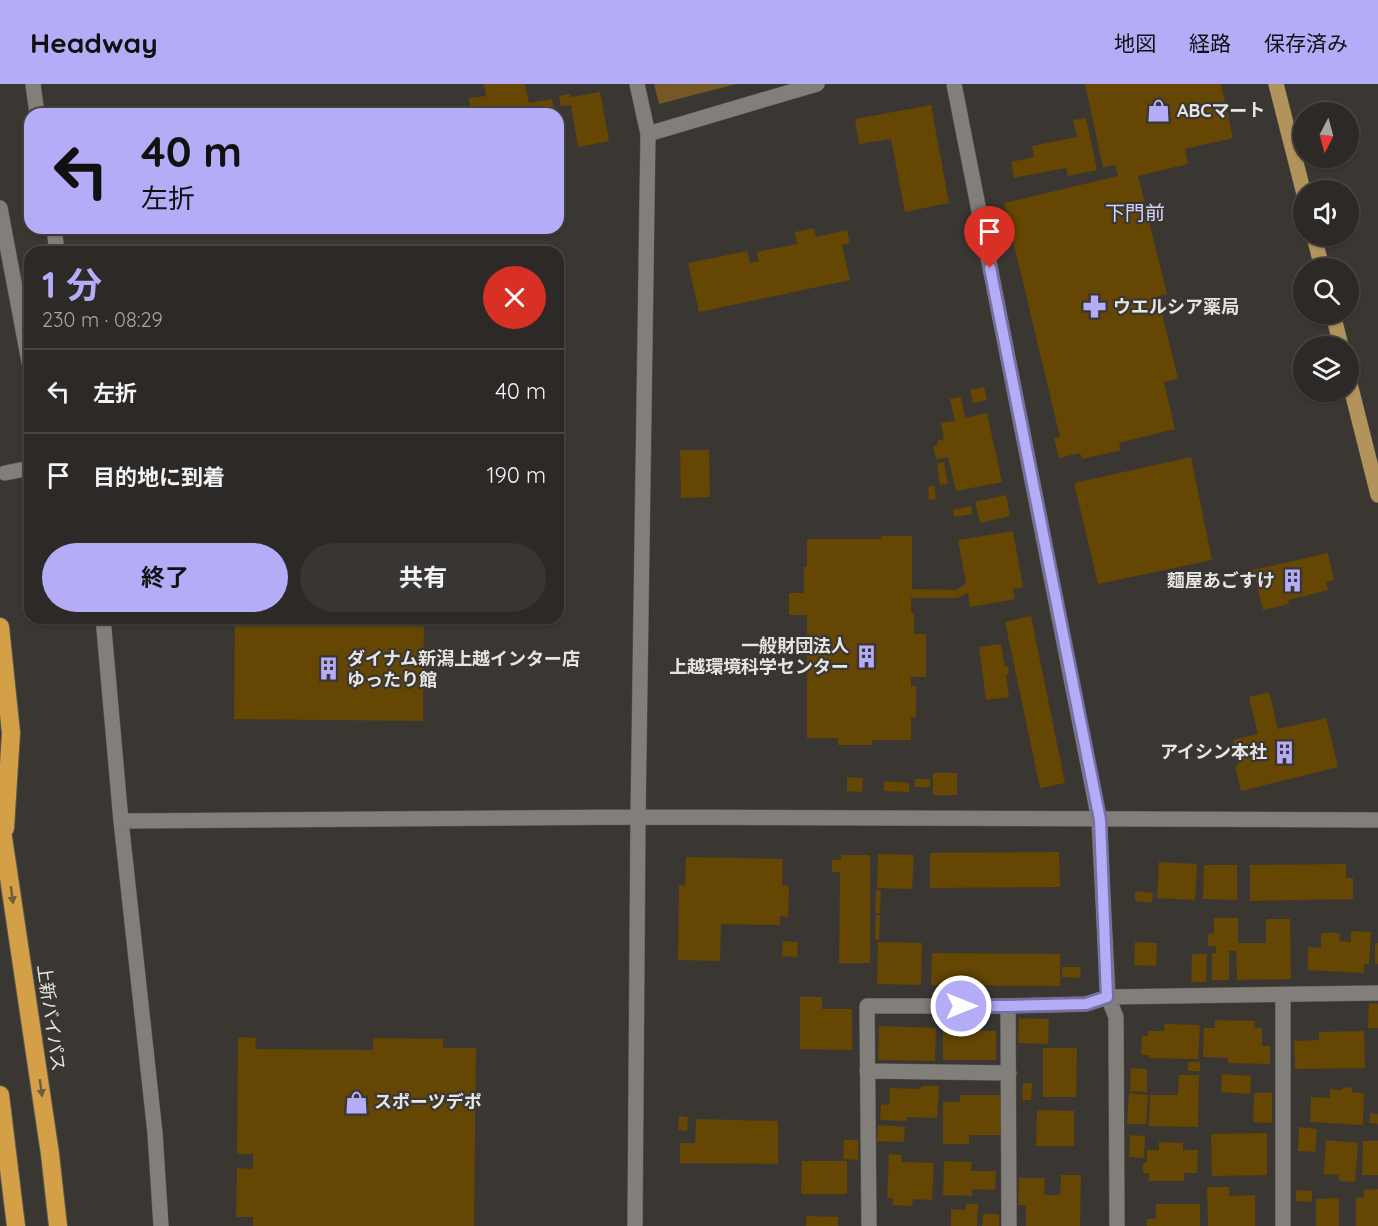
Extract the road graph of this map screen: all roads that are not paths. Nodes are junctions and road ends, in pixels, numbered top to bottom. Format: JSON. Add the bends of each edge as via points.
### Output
{"nodes":[{"id":1,"x":33,"y":84,"type":"edge"},
{"id":2,"x":637,"y":84,"type":"edge"},
{"id":3,"x":817,"y":84,"type":"edge"},
{"id":4,"x":954,"y":84,"type":"edge"},
{"id":5,"x":1276,"y":84,"type":"edge"},
{"id":6,"x":36,"y":108,"type":"edge"},
{"id":7,"x":648,"y":134,"type":"junction"},
{"id":8,"x":1300,"y":180,"type":"edge"},
{"id":9,"x":0,"y":208,"type":"edge"},
{"id":10,"x":24,"y":335,"type":"edge"},
{"id":11,"x":1355,"y":402,"type":"edge"},
{"id":12,"x":24,"y":469,"type":"edge"},
{"id":13,"x":5,"y":473,"type":"dead end"},
{"id":14,"x":1378,"y":495,"type":"edge"},
{"id":15,"x":103,"y":624,"type":"edge"},
{"id":16,"x":0,"y":627,"type":"edge"},
{"id":17,"x":0,"y":817,"type":"edge"},
{"id":18,"x":638,"y":817,"type":"junction"},
{"id":19,"x":1100,"y":820,"type":"junction"},
{"id":20,"x":1378,"y":820,"type":"edge"},
{"id":21,"x":121,"y":821,"type":"junction"},
{"id":22,"x":4,"y":840,"type":"junction"},
{"id":23,"x":1378,"y":993,"type":"edge"},
{"id":24,"x":1283,"y":995,"type":"junction"},
{"id":25,"x":1107,"y":997,"type":"junction"},
{"id":26,"x":1008,"y":1006,"type":"junction"},
{"id":27,"x":867,"y":1071,"type":"junction"},
{"id":28,"x":1009,"y":1073,"type":"junction"},
{"id":29,"x":0,"y":1095,"type":"edge"},
{"id":30,"x":16,"y":1226,"type":"edge"},
{"id":31,"x":58,"y":1226,"type":"edge"},
{"id":32,"x":161,"y":1226,"type":"edge"},
{"id":33,"x":635,"y":1226,"type":"edge"},
{"id":34,"x":869,"y":1226,"type":"edge"},
{"id":35,"x":1009,"y":1226,"type":"edge"},
{"id":36,"x":1116,"y":1226,"type":"edge"},
{"id":37,"x":1283,"y":1226,"type":"edge"}],
"edges":[{"from":1,"to":6,"type":"street"},
{"from":2,"to":7,"type":"street"},
{"from":3,"to":7,"type":"street"},
{"from":4,"to":19,"type":"street"},
{"from":5,"to":8,"type":"main road"},
{"from":7,"to":18,"type":"street"},
{"from":9,"to":10,"type":"street"},
{"from":11,"to":14,"type":"main road"},
{"from":12,"to":13,"type":"street"},
{"from":15,"to":21,"type":"street"},
{"from":16,"to":22,"type":"highway","via":[[11,733]]},
{"from":17,"to":22,"type":"highway","name":"上新バイパス"},
{"from":18,"to":19,"type":"street"},
{"from":18,"to":21,"type":"street"},
{"from":18,"to":33,"type":"street"},
{"from":19,"to":20,"type":"street"},
{"from":19,"to":25,"type":"street"},
{"from":21,"to":32,"type":"street"},
{"from":22,"to":31,"type":"highway","name":"上新バイパス","one_way":true},
{"from":23,"to":24,"type":"street"},
{"from":24,"to":25,"type":"street"},
{"from":24,"to":37,"type":"street"},
{"from":25,"to":26,"type":"street","via":[[1086,1004]]},
{"from":25,"to":36,"type":"street","via":[[1116,1017]]},
{"from":26,"to":27,"type":"street","via":[[867,1006]]},
{"from":26,"to":28,"type":"street"},
{"from":27,"to":28,"type":"street"},
{"from":27,"to":34,"type":"street"},
{"from":28,"to":35,"type":"street"},
{"from":29,"to":30,"type":"highway"}]}
